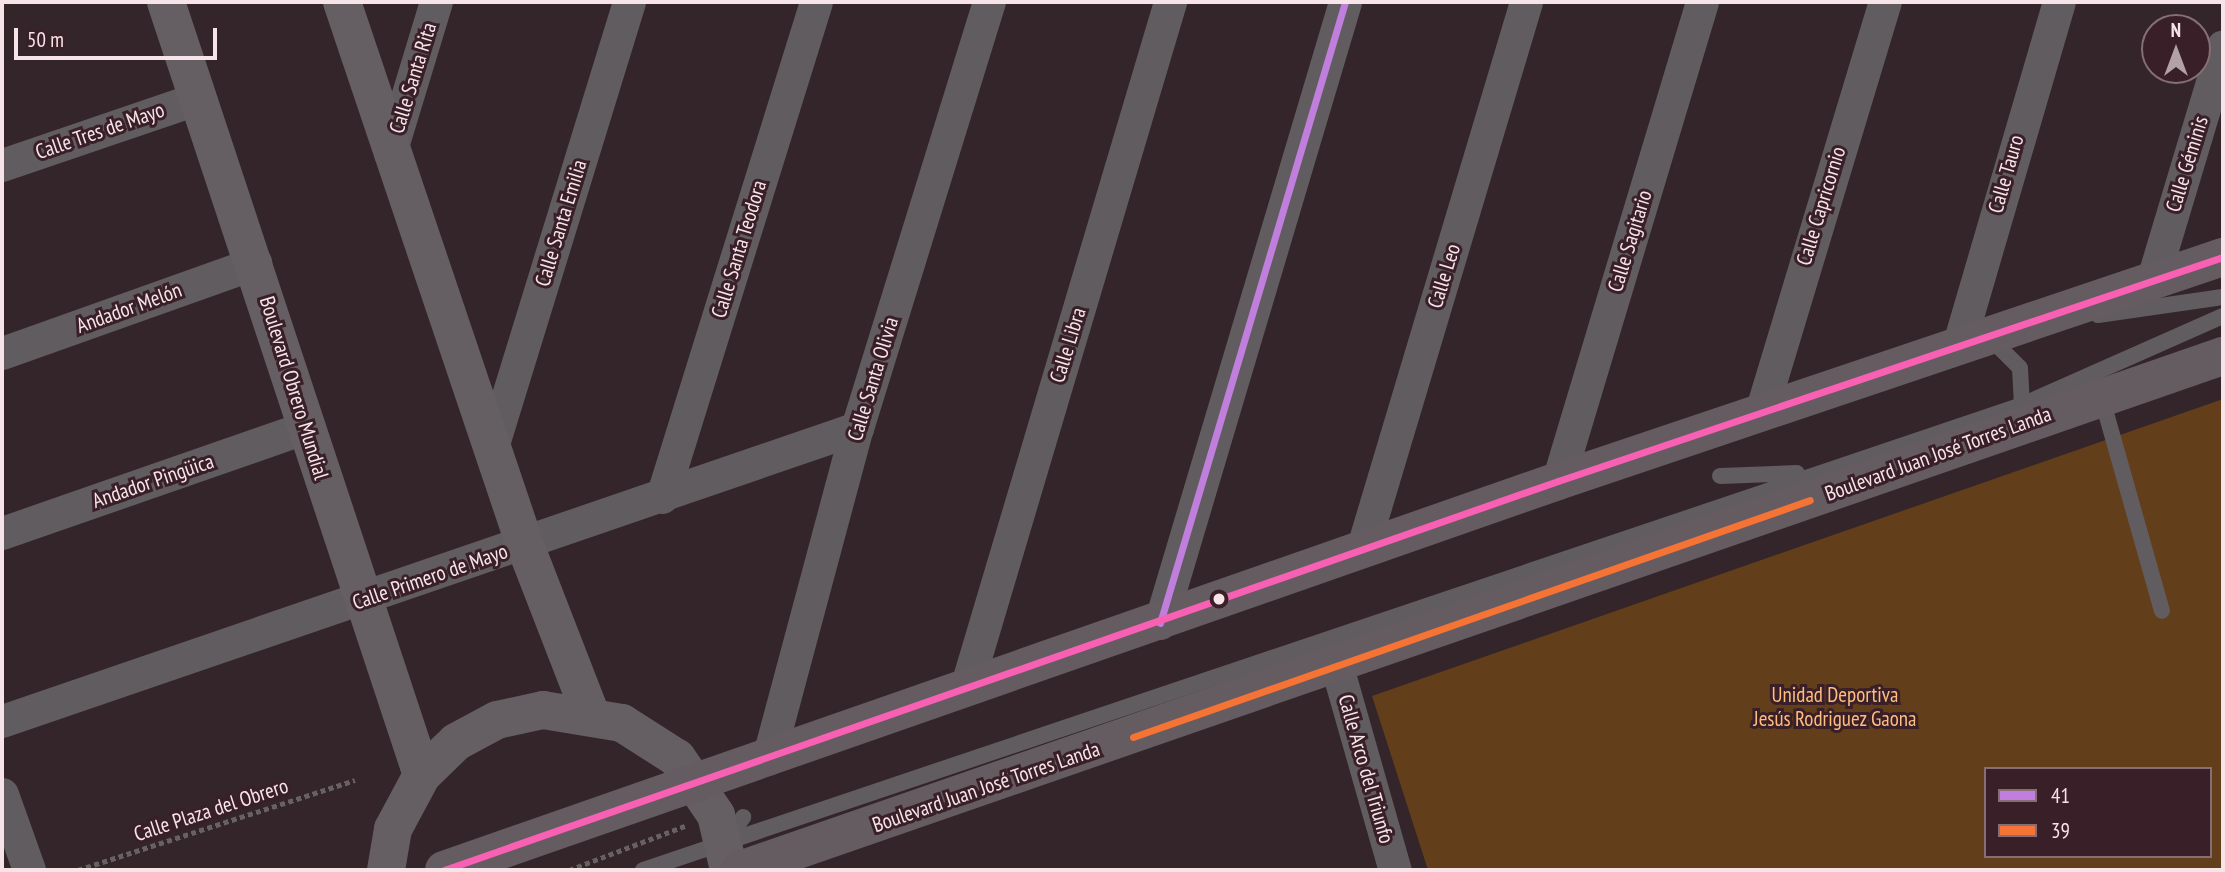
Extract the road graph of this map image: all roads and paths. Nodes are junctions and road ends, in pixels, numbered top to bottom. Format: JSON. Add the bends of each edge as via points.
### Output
{"nodes":[{"id":1,"x":166,"y":2,"type":"edge"},
{"id":2,"x":342,"y":2,"type":"edge"},
{"id":3,"x":436,"y":2,"type":"edge"},
{"id":4,"x":629,"y":2,"type":"edge"},
{"id":5,"x":816,"y":2,"type":"edge"},
{"id":6,"x":989,"y":2,"type":"edge"},
{"id":7,"x":1170,"y":2,"type":"edge"},
{"id":8,"x":1345,"y":2,"type":"edge"},
{"id":9,"x":1526,"y":2,"type":"edge"},
{"id":10,"x":1702,"y":2,"type":"edge"},
{"id":11,"x":1885,"y":2,"type":"edge"},
{"id":12,"x":2059,"y":2,"type":"edge"},
{"id":13,"x":2223,"y":46,"type":"edge"},
{"id":14,"x":199,"y":98,"type":"junction"},
{"id":15,"x":390,"y":153,"type":"junction"},
{"id":16,"x":2,"y":165,"type":"edge"},
{"id":17,"x":2223,"y":257,"type":"edge"},
{"id":18,"x":255,"y":263,"type":"junction"},
{"id":19,"x":2152,"y":282,"type":"junction"},
{"id":20,"x":2223,"y":297,"type":"edge"},
{"id":21,"x":2223,"y":316,"type":"edge"},
{"id":22,"x":2032,"y":325,"type":"junction"},
{"id":23,"x":1973,"y":342,"type":"junction"},
{"id":24,"x":2,"y":353,"type":"edge"},
{"id":25,"x":2223,"y":356,"type":"edge"},
{"id":26,"x":2101,"y":396,"type":"junction"},
{"id":27,"x":2022,"y":405,"type":"junction"},
{"id":28,"x":1761,"y":412,"type":"junction"},
{"id":29,"x":304,"y":428,"type":"junction"},
{"id":30,"x":858,"y":428,"type":"junction"},
{"id":31,"x":493,"y":444,"type":"junction"},
{"id":32,"x":1805,"y":473,"type":"junction"},
{"id":33,"x":1720,"y":477,"type":"dead end"},
{"id":34,"x":1558,"y":481,"type":"junction"},
{"id":35,"x":662,"y":497,"type":"junction"},
{"id":36,"x":2,"y":533,"type":"edge"},
{"id":37,"x":525,"y":545,"type":"junction"},
{"id":38,"x":1362,"y":550,"type":"junction"},
{"id":39,"x":363,"y":600,"type":"junction"},
{"id":40,"x":2162,"y":611,"type":"dead end"},
{"id":41,"x":1160,"y":623,"type":"junction"},
{"id":42,"x":1337,"y":667,"type":"junction"},
{"id":43,"x":966,"y":688,"type":"junction"},
{"id":44,"x":590,"y":713,"type":"junction"},
{"id":45,"x":2,"y":721,"type":"edge"},
{"id":46,"x":768,"y":759,"type":"junction"},
{"id":47,"x":422,"y":775,"type":"junction"},
{"id":48,"x":355,"y":780,"type":"dead end"},
{"id":49,"x":2,"y":794,"type":"edge"},
{"id":50,"x":725,"y":833,"type":"edge"},
{"id":51,"x":29,"y":870,"type":"edge"},
{"id":52,"x":78,"y":870,"type":"edge"},
{"id":53,"x":386,"y":870,"type":"edge"},
{"id":54,"x":444,"y":870,"type":"edge"},
{"id":55,"x":569,"y":870,"type":"edge"},
{"id":56,"x":643,"y":870,"type":"edge"},
{"id":57,"x":1395,"y":870,"type":"edge"}],
"edges":[{"from":1,"to":14,"type":"street","name":"Boulevard Obrero Mundial"},
{"from":2,"to":15,"type":"street"},
{"from":3,"to":15,"type":"street","name":"Calle Santa Rita"},
{"from":4,"to":31,"type":"street","name":"Calle Santa Emilia"},
{"from":5,"to":35,"type":"street","name":"Calle Santa Teodora"},
{"from":6,"to":30,"type":"street","name":"Calle Santa Olivia"},
{"from":7,"to":43,"type":"street","name":"Calle Libra"},
{"from":8,"to":41,"type":"street"},
{"from":9,"to":38,"type":"street","name":"Calle Leo"},
{"from":10,"to":34,"type":"street","name":"Calle Sagitario"},
{"from":11,"to":28,"type":"street","name":"Calle Capricornio"},
{"from":12,"to":23,"type":"street","name":"Calle Tauro"},
{"from":13,"to":19,"type":"street","name":"Calle Géminis"},
{"from":14,"to":16,"type":"street","name":"Calle Tres de Mayo"},
{"from":14,"to":18,"type":"street","name":"Boulevard Obrero Mundial"},
{"from":15,"to":31,"type":"street"},
{"from":17,"to":19,"type":"main road","name":"Boulevard Juan José Torres Landa"},
{"from":18,"to":24,"type":"street","name":"Andador Melón"},
{"from":18,"to":29,"type":"street","name":"Boulevard Obrero Mundial"},
{"from":19,"to":22,"type":"main road","name":"Boulevard Juan José Torres Landa"},
{"from":20,"to":22,"type":"lane"},
{"from":21,"to":27,"type":"lane"},
{"from":22,"to":23,"type":"main road","name":"Boulevard Juan José Torres Landa"},
{"from":23,"to":27,"type":"lane","via":[[2020,368]]},
{"from":23,"to":28,"type":"main road","name":"Boulevard Juan José Torres Landa"},
{"from":25,"to":26,"type":"main road","name":"Boulevard Juan José Torres Landa"},
{"from":26,"to":40,"type":"lane"},
{"from":26,"to":42,"type":"main road","name":"Boulevard Juan José Torres Landa"},
{"from":27,"to":32,"type":"lane"},
{"from":28,"to":34,"type":"main road","name":"Boulevard Juan José Torres Landa"},
{"from":29,"to":36,"type":"street","name":"Andador Pingüica"},
{"from":29,"to":39,"type":"street","name":"Boulevard Obrero Mundial"},
{"from":30,"to":35,"type":"street","name":"Calle Primero de Mayo"},
{"from":30,"to":46,"type":"street","name":"Calle Santa Olivia"},
{"from":31,"to":37,"type":"street"},
{"from":32,"to":33,"type":"lane"},
{"from":32,"to":50,"type":"lane"},
{"from":34,"to":38,"type":"main road","name":"Boulevard Juan José Torres Landa"},
{"from":35,"to":37,"type":"street","name":"Calle Primero de Mayo"},
{"from":37,"to":39,"type":"street","name":"Calle Primero de Mayo"},
{"from":37,"to":44,"type":"street"},
{"from":38,"to":41,"type":"main road","name":"Boulevard Juan José Torres Landa"},
{"from":39,"to":45,"type":"street","name":"Calle Primero de Mayo"},
{"from":39,"to":47,"type":"street","name":"Boulevard Obrero Mundial"},
{"from":41,"to":43,"type":"main road","name":"Boulevard Juan José Torres Landa"},
{"from":42,"to":50,"type":"main road","name":"Boulevard Juan José Torres Landa"},
{"from":42,"to":57,"type":"street","name":"Calle Arco del Triunfo"},
{"from":43,"to":46,"type":"main road","name":"Boulevard Juan José Torres Landa"},
{"from":44,"to":47,"type":"street","via":[[543,710],[497,720],[456,742]]},
{"from":44,"to":50,"type":"street","via":[[651,737]]},
{"from":46,"to":50,"type":"main road","name":"Boulevard Juan José Torres Landa"},
{"from":47,"to":53,"type":"street","via":[[393,829]]},
{"from":48,"to":52,"type":"path","name":"Calle Plaza del Obrero"},
{"from":49,"to":51,"type":"street"},
{"from":50,"to":54,"type":"main road","name":"Boulevard Juan José Torres Landa"},
{"from":50,"to":55,"type":"path"},
{"from":50,"to":56,"type":"lane"}]}
